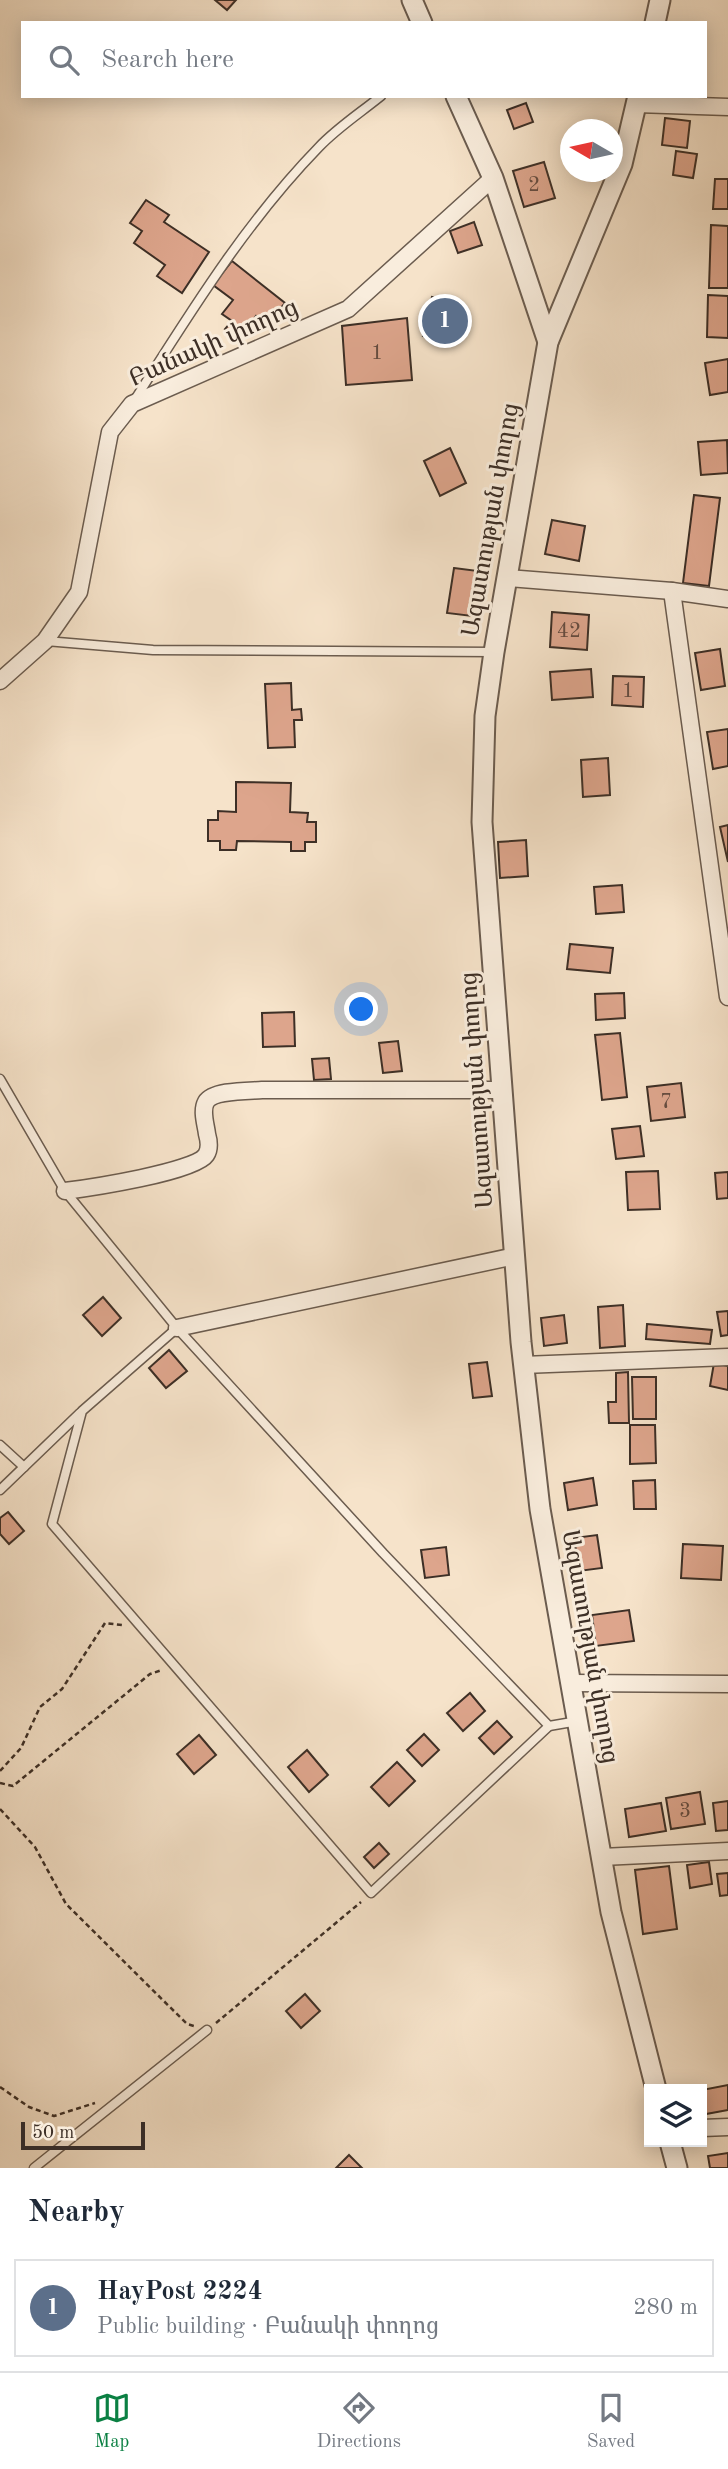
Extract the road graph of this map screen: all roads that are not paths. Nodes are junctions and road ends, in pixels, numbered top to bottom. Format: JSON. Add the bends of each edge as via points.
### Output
{"nodes":[{"id":1,"x":412,"y":0,"type":"edge"},
{"id":2,"x":660,"y":0,"type":"edge"},
{"id":3,"x":421,"y":21,"type":"edge"},
{"id":4,"x":655,"y":21,"type":"edge"},
{"id":5,"x":379,"y":98,"type":"edge"},
{"id":6,"x":457,"y":98,"type":"edge"},
{"id":7,"x":637,"y":100,"type":"edge"},
{"id":8,"x":728,"y":107,"type":"edge"},
{"id":9,"x":493,"y":178,"type":"junction"},
{"id":10,"x":548,"y":342,"type":"junction"},
{"id":11,"x":132,"y":404,"type":"junction"},
{"id":12,"x":508,"y":578,"type":"junction"},
{"id":13,"x":672,"y":591,"type":"junction"},
{"id":14,"x":728,"y":599,"type":"edge"},
{"id":15,"x":45,"y":641,"type":"junction"},
{"id":16,"x":494,"y":652,"type":"junction"},
{"id":17,"x":0,"y":681,"type":"edge"},
{"id":18,"x":728,"y":997,"type":"edge"},
{"id":19,"x":0,"y":1079,"type":"edge"},
{"id":20,"x":502,"y":1090,"type":"junction"},
{"id":21,"x":65,"y":1191,"type":"junction"},
{"id":22,"x":515,"y":1256,"type":"junction"},
{"id":23,"x":177,"y":1328,"type":"junction"},
{"id":24,"x":728,"y":1357,"type":"edge"},
{"id":25,"x":523,"y":1364,"type":"junction"},
{"id":26,"x":82,"y":1411,"type":"junction"},
{"id":27,"x":0,"y":1445,"type":"edge"},
{"id":28,"x":24,"y":1467,"type":"junction"},
{"id":29,"x":0,"y":1490,"type":"edge"},
{"id":30,"x":571,"y":1683,"type":"junction"},
{"id":31,"x":728,"y":1684,"type":"edge"},
{"id":32,"x":578,"y":1721,"type":"junction"},
{"id":33,"x":549,"y":1726,"type":"junction"},
{"id":34,"x":728,"y":1851,"type":"edge"},
{"id":35,"x":601,"y":1857,"type":"junction"},
{"id":36,"x":207,"y":2030,"type":"road end"},
{"id":37,"x":655,"y":2084,"type":"edge"},
{"id":38,"x":728,"y":2127,"type":"edge"},
{"id":39,"x":707,"y":2128,"type":"edge"},
{"id":40,"x":671,"y":2147,"type":"edge"},
{"id":41,"x":34,"y":2168,"type":"edge"},
{"id":42,"x":677,"y":2168,"type":"edge"}],
"edges":[{"from":1,"to":3,"type":"street"},
{"from":2,"to":4,"type":"street"},
{"from":5,"to":11,"type":"lane","via":[[320,145],[244,234]]},
{"from":6,"to":9,"type":"street"},
{"from":7,"to":8,"type":"street"},
{"from":7,"to":10,"type":"street","name":"Ազատության փողոց","via":[[622,164]]},
{"from":9,"to":10,"type":"street"},
{"from":9,"to":11,"type":"street","name":"Բանակի փողոց","via":[[348,309]]},
{"from":10,"to":12,"type":"street","name":"Ազատության փողոց"},
{"from":11,"to":15,"type":"street","name":"Բանակի փողոց","via":[[110,432],[79,592]]},
{"from":12,"to":13,"type":"street"},
{"from":12,"to":16,"type":"street","name":"Ազատության փողոց"},
{"from":13,"to":14,"type":"street"},
{"from":13,"to":18,"type":"street"},
{"from":15,"to":16,"type":"lane","via":[[153,650]]},
{"from":15,"to":17,"type":"street","name":"Բանակի փողոց"},
{"from":16,"to":20,"type":"street","name":"Ազատության փողոց","via":[[485,716],[482,822]]},
{"from":19,"to":21,"type":"lane"},
{"from":20,"to":21,"type":"street","via":[[224,1093],[205,1102],[209,1145],[197,1162]]},
{"from":20,"to":22,"type":"street","name":"Ազատության փողոց"},
{"from":21,"to":23,"type":"lane"},
{"from":22,"to":23,"type":"street"},
{"from":22,"to":25,"type":"street","name":"Ազատության փողոց"},
{"from":23,"to":26,"type":"lane"},
{"from":23,"to":33,"type":"lane"},
{"from":24,"to":25,"type":"street"},
{"from":25,"to":30,"type":"street","name":"Ազատության փողոց","via":[[540,1508]]},
{"from":26,"to":28,"type":"lane"},
{"from":26,"to":33,"type":"lane","via":[[52,1524],[371,1893]]},
{"from":27,"to":28,"type":"lane"},
{"from":28,"to":29,"type":"lane"},
{"from":30,"to":31,"type":"street"},
{"from":30,"to":32,"type":"street","name":"Ազատության փողոց"},
{"from":32,"to":33,"type":"lane"},
{"from":32,"to":35,"type":"street","name":"Ազատության փողոց"},
{"from":34,"to":35,"type":"street"},
{"from":35,"to":37,"type":"street","name":"Ազատության փողոց"},
{"from":36,"to":41,"type":"lane"},
{"from":38,"to":39,"type":"street"},
{"from":40,"to":42,"type":"street"}]}
